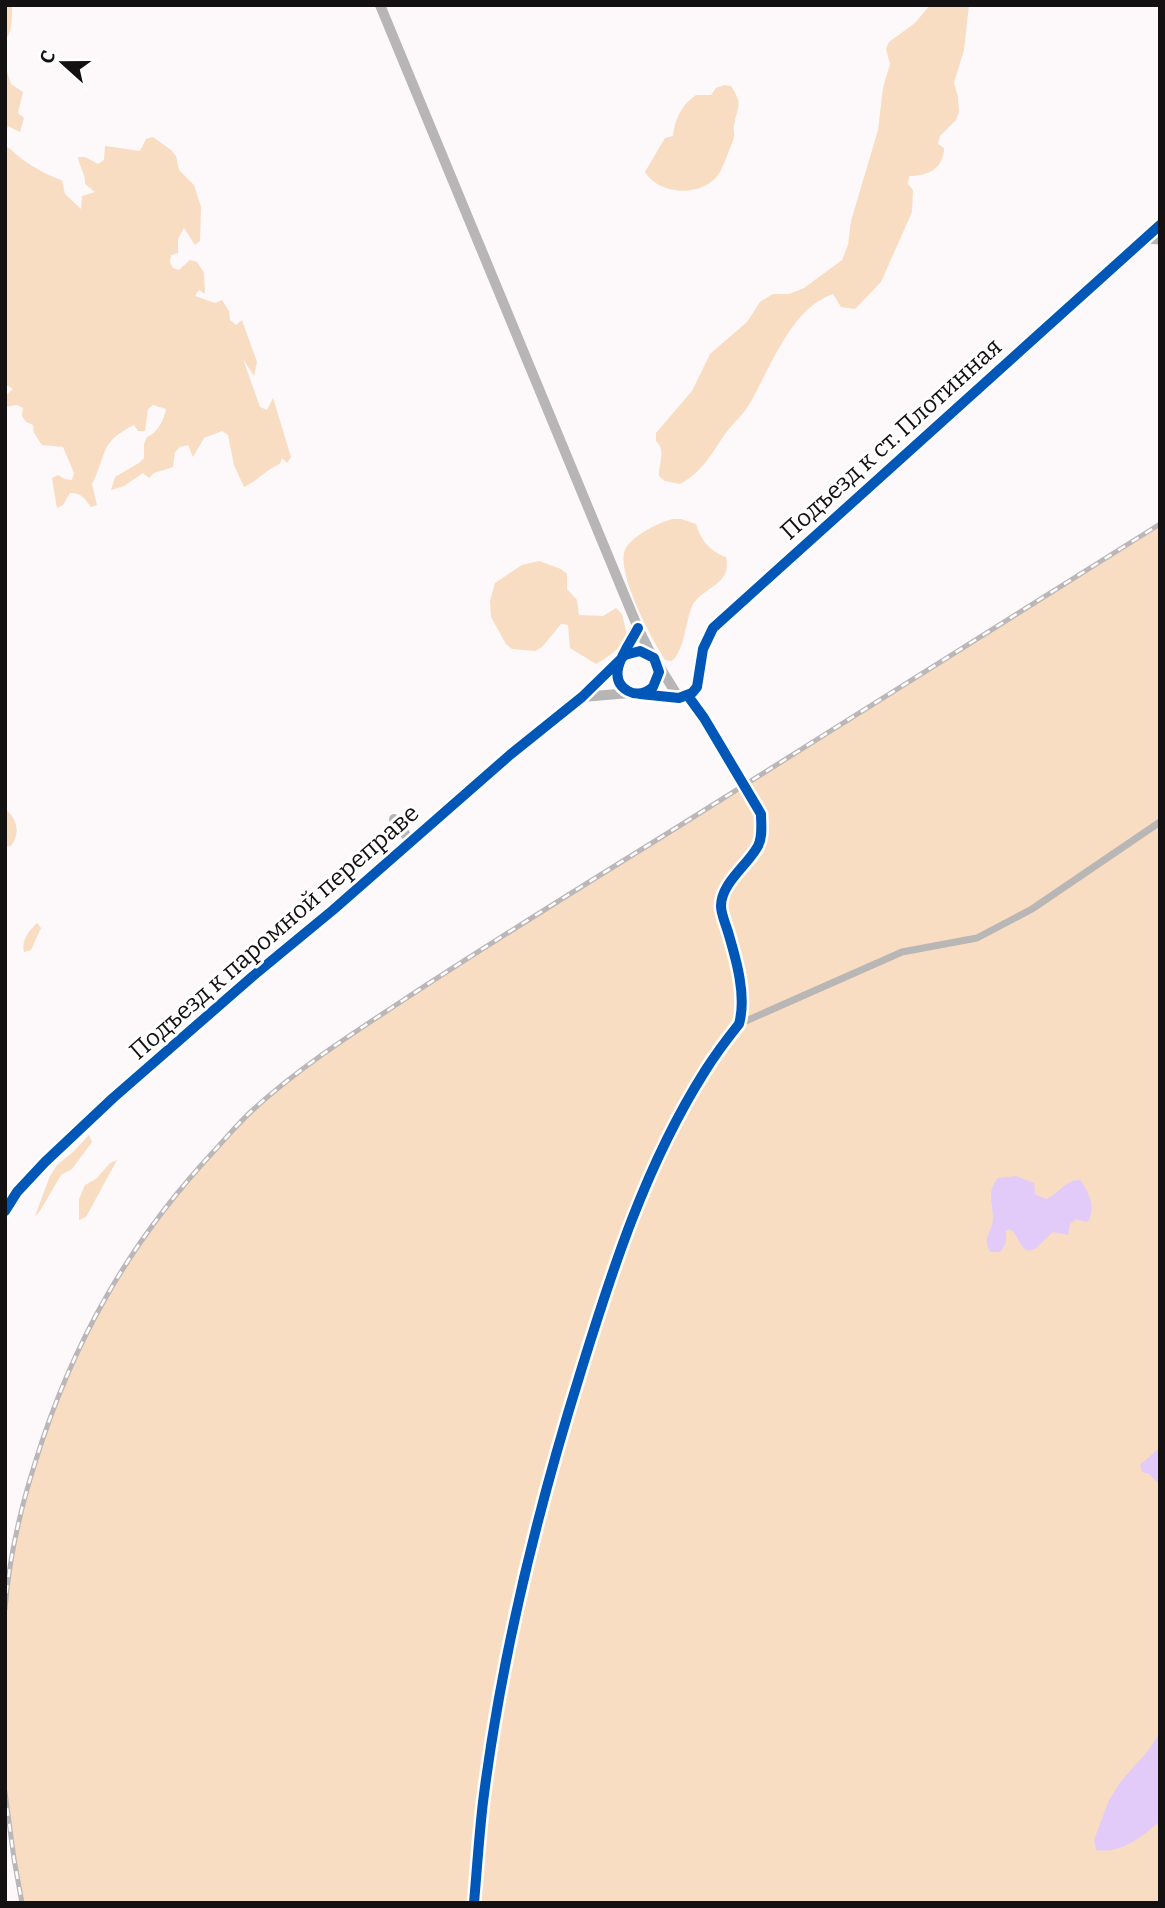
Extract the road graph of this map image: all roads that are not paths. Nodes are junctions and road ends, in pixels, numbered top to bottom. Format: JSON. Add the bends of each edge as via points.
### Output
{"nodes":[{"id":1,"x":380,"y":5,"type":"edge"},
{"id":2,"x":1160,"y":225,"type":"edge"},
{"id":3,"x":1144,"y":240,"type":"junction"},
{"id":4,"x":1160,"y":241,"type":"edge"},
{"id":5,"x":638,"y":628,"type":"junction"},
{"id":6,"x":625,"y":655,"type":"junction"},
{"id":7,"x":656,"y":661,"type":"junction"},
{"id":8,"x":636,"y":693,"type":"junction"},
{"id":9,"x":582,"y":697,"type":"junction"},
{"id":10,"x":683,"y":697,"type":"junction"},
{"id":11,"x":394,"y":820,"type":"dead end"},
{"id":12,"x":1159,"y":824,"type":"edge"},
{"id":13,"x":411,"y":842,"type":"junction"},
{"id":14,"x":739,"y":1024,"type":"junction"},
{"id":15,"x":5,"y":1211,"type":"edge"},
{"id":16,"x":474,"y":1903,"type":"edge"}],
"edges":[{"from":1,"to":5,"type":"street"},
{"from":2,"to":3,"type":"street","name":"Подъезд к ст. Плотинная"},
{"from":3,"to":4,"type":"street"},
{"from":3,"to":10,"type":"street","name":"Подъезд к ст. Плотинная","via":[[713,628],[703,649],[697,687]]},
{"from":5,"to":6,"type":"street"},
{"from":5,"to":7,"type":"street"},
{"from":6,"to":7,"type":"street","via":[[640,651]]},
{"from":6,"to":8,"type":"street","via":[[617,676],[620,684]]},
{"from":6,"to":9,"type":"street","name":"Подъезд к паромной переправе"},
{"from":7,"to":8,"type":"street","via":[[658,680],[647,692]]},
{"from":7,"to":10,"type":"street"},
{"from":8,"to":9,"type":"street"},
{"from":8,"to":10,"type":"street"},
{"from":9,"to":13,"type":"street","name":"Подъезд к паромной переправе"},
{"from":10,"to":14,"type":"street","via":[[710,728],[761,814],[758,846],[725,891],[721,905],[741,996]]},
{"from":11,"to":13,"type":"street"},
{"from":12,"to":14,"type":"street","via":[[1031,909],[977,938],[902,951]]},
{"from":13,"to":15,"type":"street","name":"Подъезд к паромной переправе","via":[[113,1098],[45,1161]]},
{"from":14,"to":16,"type":"street","via":[[705,1071],[636,1207],[559,1440],[512,1634],[484,1802]]}]}
